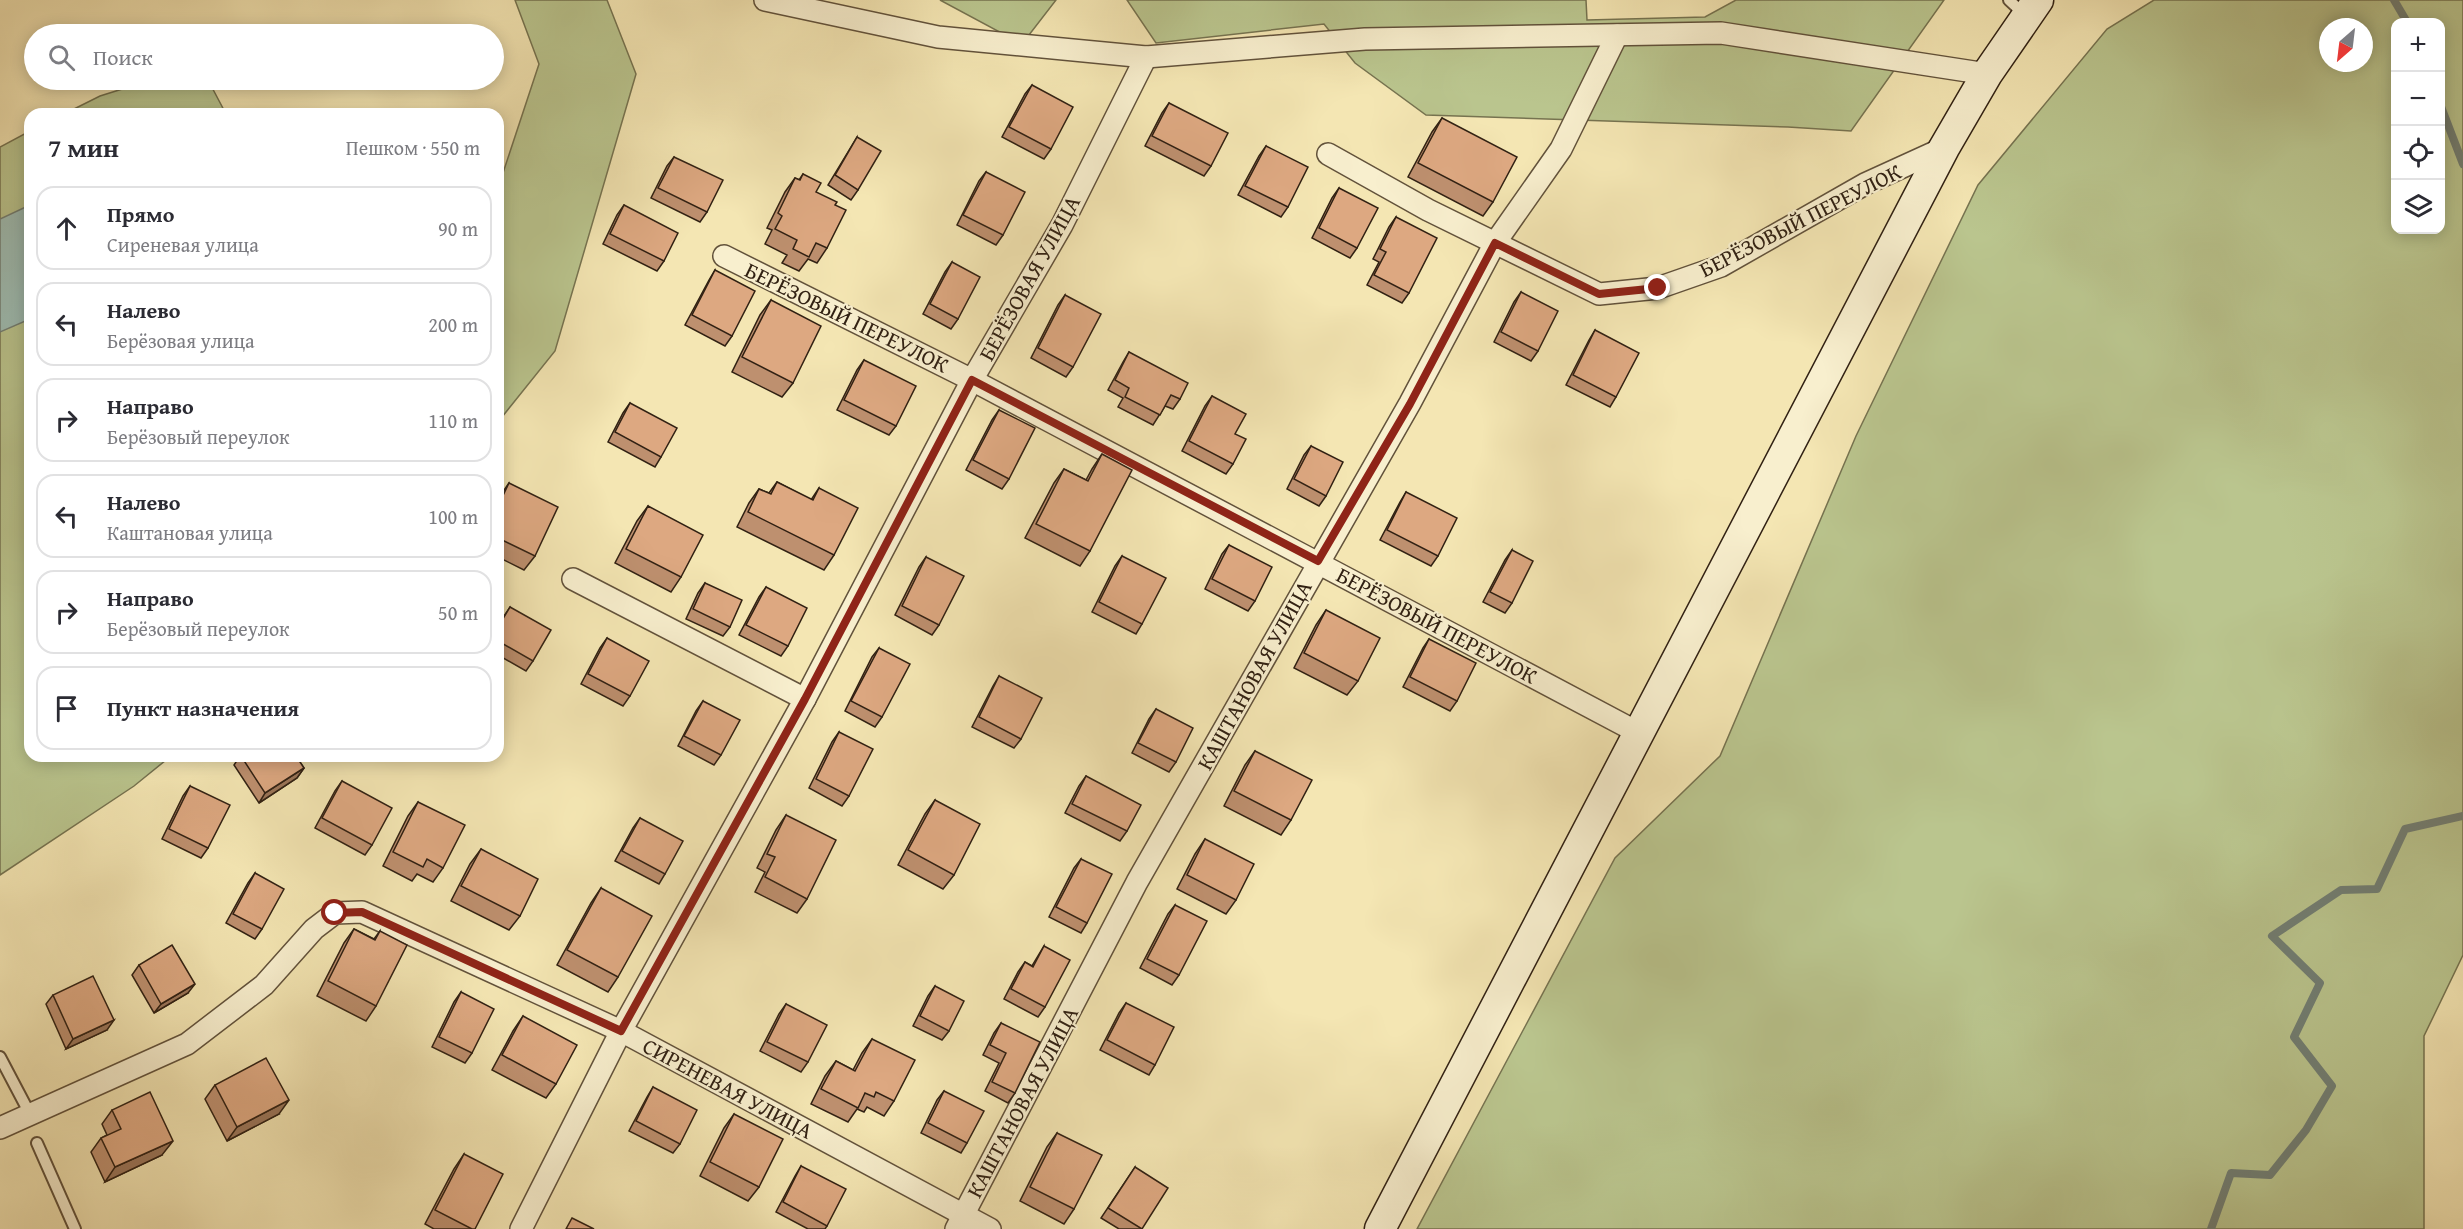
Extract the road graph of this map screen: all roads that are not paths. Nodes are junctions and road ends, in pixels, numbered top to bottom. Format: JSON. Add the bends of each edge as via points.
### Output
{"nodes":[{"id":1,"x":771,"y":0,"type":"edge"},
{"id":2,"x":2024,"y":5,"type":"edge"},
{"id":3,"x":1617,"y":35,"type":"junction"},
{"id":4,"x":1146,"y":57,"type":"junction"},
{"id":5,"x":1987,"y":74,"type":"junction"},
{"id":6,"x":1944,"y":148,"type":"junction"},
{"id":7,"x":1328,"y":154,"type":"dead end"},
{"id":8,"x":1495,"y":243,"type":"junction"},
{"id":9,"x":724,"y":256,"type":"dead end"},
{"id":10,"x":972,"y":380,"type":"junction"},
{"id":11,"x":1318,"y":561,"type":"junction"},
{"id":12,"x":573,"y":579,"type":"dead end"},
{"id":13,"x":805,"y":699,"type":"junction"},
{"id":14,"x":1637,"y":732,"type":"junction"},
{"id":15,"x":621,"y":1031,"type":"junction"},
{"id":16,"x":0,"y":1057,"type":"edge"},
{"id":17,"x":30,"y":1114,"type":"junction"},
{"id":18,"x":0,"y":1128,"type":"edge"},
{"id":19,"x":37,"y":1143,"type":"dead end"},
{"id":20,"x":959,"y":1222,"type":"edge"},
{"id":21,"x":75,"y":1229,"type":"edge"},
{"id":22,"x":520,"y":1229,"type":"edge"},
{"id":23,"x":990,"y":1229,"type":"edge"},
{"id":24,"x":1380,"y":1229,"type":"edge"}],
"edges":[{"from":1,"to":4,"type":"street","via":[[938,37]]},
{"from":2,"to":5,"type":"main road"},
{"from":3,"to":4,"type":"street","via":[[1365,39]]},
{"from":3,"to":5,"type":"street","via":[[1721,33]]},
{"from":3,"to":8,"type":"street","name":"КАШТАНОВАЯ УЛИЦА","via":[[1560,149]]},
{"from":4,"to":10,"type":"street","name":"БЕРЁЗОВАЯ УЛИЦА","via":[[1062,225]]},
{"from":5,"to":6,"type":"main road"},
{"from":6,"to":8,"type":"street","name":"БЕРЁЗОВЫЙ ПЕРЕУЛОК","via":[[1865,184],[1721,266],[1658,288],[1599,294]]},
{"from":6,"to":14,"type":"main road"},
{"from":7,"to":8,"type":"street","name":"БЕРЁЗОВЫЙ ПЕРЕУЛОК"},
{"from":8,"to":11,"type":"street","name":"КАШТАНОВАЯ УЛИЦА","via":[[1410,404]]},
{"from":9,"to":10,"type":"street","name":"БЕРЁЗОВЫЙ ПЕРЕУЛОК"},
{"from":10,"to":11,"type":"street","name":"БЕРЁЗОВЫЙ ПЕРЕУЛОК"},
{"from":10,"to":13,"type":"street","name":"БЕРЁЗОВАЯ УЛИЦА"},
{"from":11,"to":14,"type":"street","name":"БЕРЁЗОВЫЙ ПЕРЕУЛОК"},
{"from":11,"to":20,"type":"street","name":"КАШТАНОВАЯ УЛИЦА","via":[[1137,882]]},
{"from":12,"to":13,"type":"street"},
{"from":13,"to":15,"type":"street","name":"БЕРЁЗОВАЯ УЛИЦА"},
{"from":14,"to":24,"type":"main road"},
{"from":15,"to":17,"type":"street","name":"СИРЕНЕВАЯ УЛИЦА","via":[[362,912],[335,913],[314,929],[264,985],[187,1044]]},
{"from":15,"to":20,"type":"street","name":"СИРЕНЕВАЯ УЛИЦА"},
{"from":15,"to":22,"type":"street","name":"БЕРЁЗОВАЯ УЛИЦА"},
{"from":16,"to":17,"type":"lane"},
{"from":17,"to":18,"type":"street","name":"СИРЕНЕВАЯ УЛИЦА"},
{"from":19,"to":21,"type":"lane"},
{"from":20,"to":23,"type":"street","name":"СИРЕНЕВАЯ УЛИЦА"}]}
